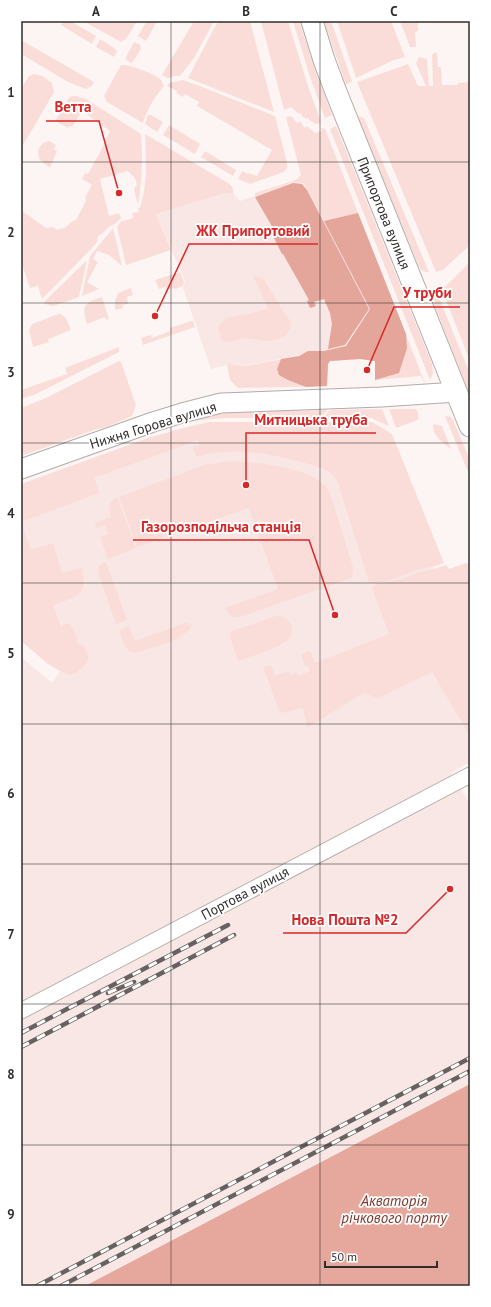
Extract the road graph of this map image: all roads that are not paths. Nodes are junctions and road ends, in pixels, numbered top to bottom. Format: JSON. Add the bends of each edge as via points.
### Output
{"nodes":[{"id":1,"x":312,"y":21,"type":"edge"},
{"id":2,"x":457,"y":392,"type":"junction"},
{"id":3,"x":470,"y":426,"type":"edge"},
{"id":4,"x":21,"y":469,"type":"edge"},
{"id":5,"x":470,"y":775,"type":"edge"},
{"id":6,"x":21,"y":1011,"type":"edge"}],
"edges":[{"from":1,"to":2,"type":"main road","name":"Припортова вулиця","via":[[338,98]]},
{"from":2,"to":3,"type":"main road","name":"Припортова вулиця"},
{"from":2,"to":4,"type":"street","name":"Нижня Горова вулиця","via":[[221,403],[153,422]]},
{"from":5,"to":6,"type":"street","name":"Портова вулиця"}]}
